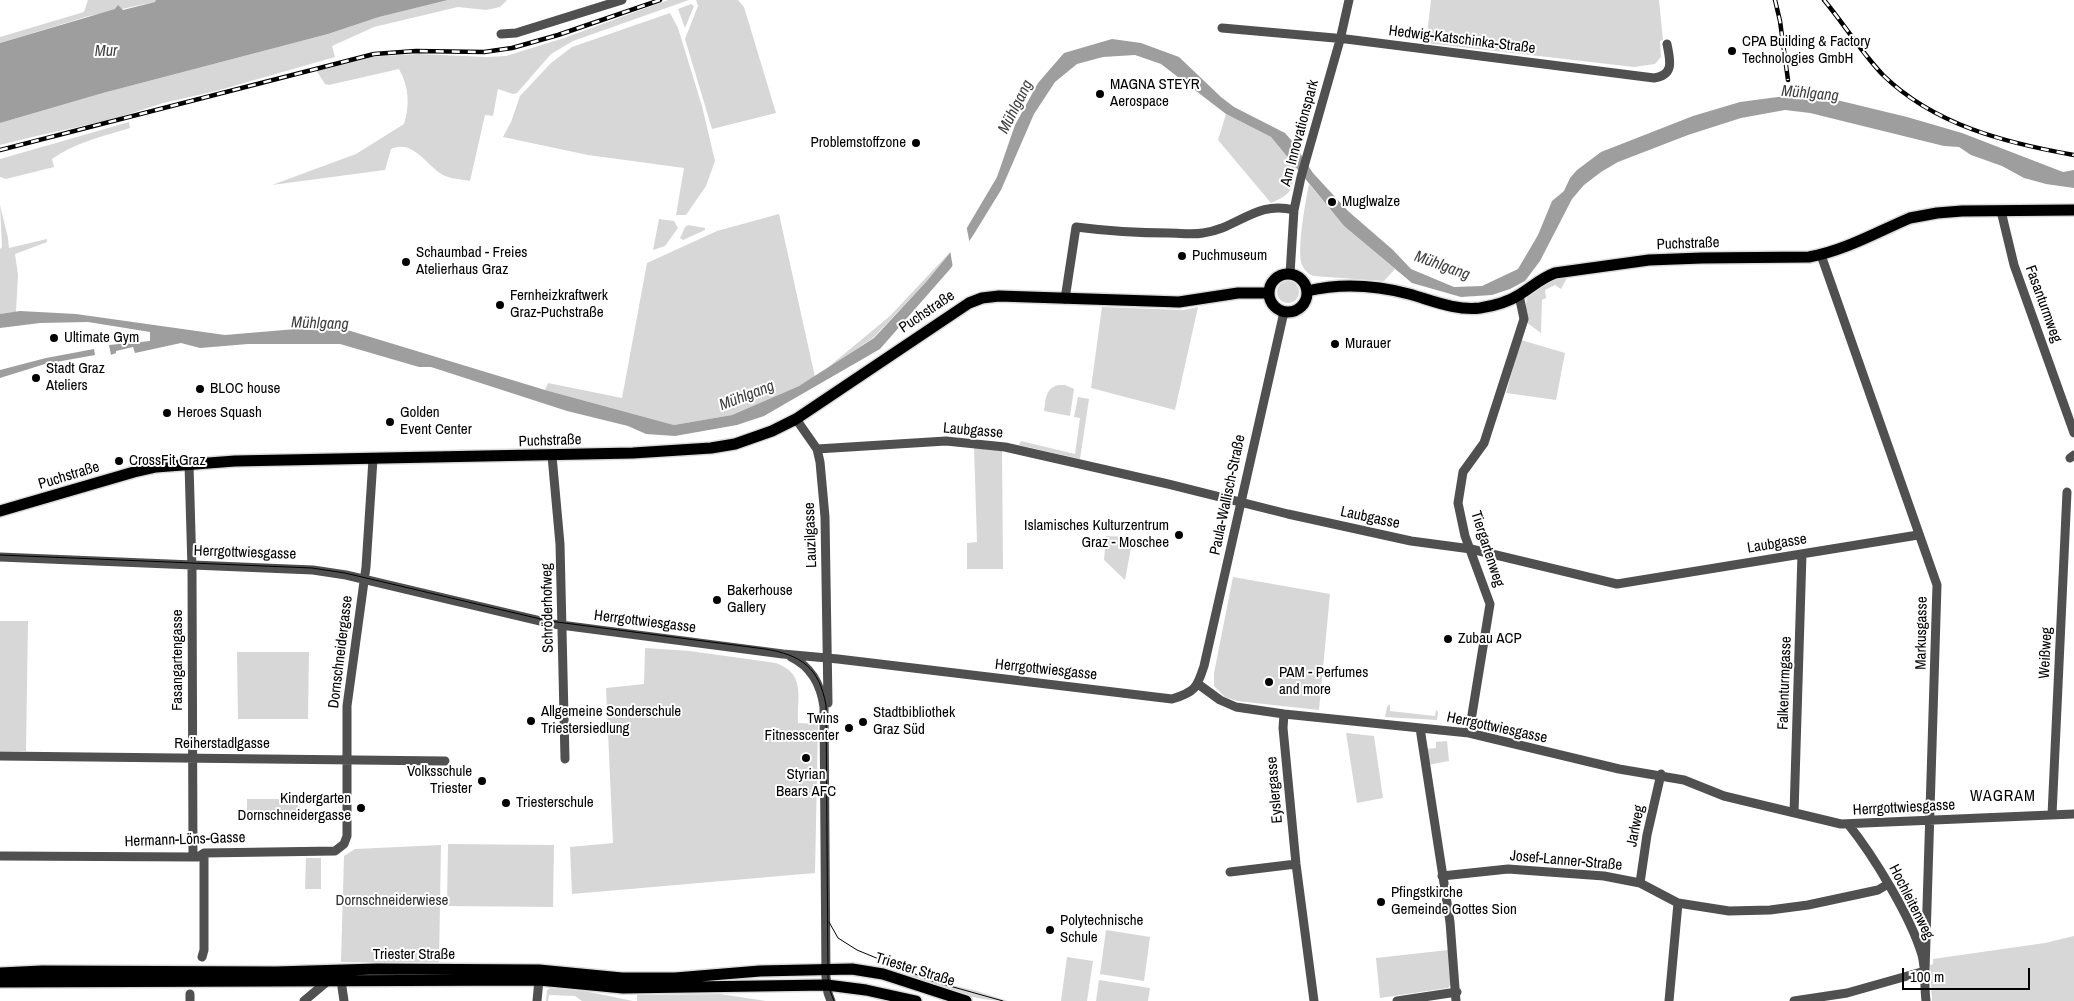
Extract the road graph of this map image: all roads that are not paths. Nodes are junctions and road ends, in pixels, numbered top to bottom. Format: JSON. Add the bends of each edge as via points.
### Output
{"nodes":[{"id":1,"x":622,"y":0,"type":"edge"},
{"id":2,"x":1349,"y":0,"type":"edge"},
{"id":3,"x":1222,"y":28,"type":"dead end"},
{"id":4,"x":501,"y":34,"type":"dead end"},
{"id":5,"x":1340,"y":40,"type":"junction"},
{"id":6,"x":1668,"y":44,"type":"dead end"},
{"id":7,"x":1294,"y":210,"type":"junction"},
{"id":8,"x":2074,"y":210,"type":"edge"},
{"id":9,"x":2001,"y":211,"type":"junction"},
{"id":10,"x":1821,"y":255,"type":"junction"},
{"id":11,"x":1290,"y":274,"type":"junction"},
{"id":12,"x":1307,"y":291,"type":"junction"},
{"id":13,"x":1269,"y":293,"type":"junction"},
{"id":14,"x":1519,"y":295,"type":"junction"},
{"id":15,"x":1065,"y":299,"type":"junction"},
{"id":16,"x":1284,"y":312,"type":"junction"},
{"id":17,"x":796,"y":419,"type":"junction"},
{"id":18,"x":2074,"y":433,"type":"edge"},
{"id":19,"x":816,"y":450,"type":"junction"},
{"id":20,"x":552,"y":456,"type":"junction"},
{"id":21,"x":373,"y":459,"type":"junction"},
{"id":22,"x":189,"y":464,"type":"junction"},
{"id":23,"x":2067,"y":492,"type":"dead end"},
{"id":24,"x":1240,"y":503,"type":"junction"},
{"id":25,"x":0,"y":511,"type":"edge"},
{"id":26,"x":1918,"y":535,"type":"junction"},
{"id":27,"x":1471,"y":549,"type":"junction"},
{"id":28,"x":1802,"y":554,"type":"junction"},
{"id":29,"x":0,"y":557,"type":"edge"},
{"id":30,"x":192,"y":564,"type":"junction"},
{"id":31,"x":364,"y":579,"type":"junction"},
{"id":32,"x":561,"y":625,"type":"junction"},
{"id":33,"x":783,"y":654,"type":"junction"},
{"id":34,"x":826,"y":658,"type":"junction"},
{"id":35,"x":809,"y":670,"type":"junction"},
{"id":36,"x":1198,"y":684,"type":"junction"},
{"id":37,"x":1284,"y":714,"type":"junction"},
{"id":38,"x":825,"y":726,"type":"junction"},
{"id":39,"x":1420,"y":728,"type":"junction"},
{"id":40,"x":1469,"y":733,"type":"junction"},
{"id":41,"x":0,"y":756,"type":"edge"},
{"id":42,"x":192,"y":758,"type":"junction"},
{"id":43,"x":347,"y":759,"type":"junction"},
{"id":44,"x":566,"y":759,"type":"dead end"},
{"id":45,"x":445,"y":761,"type":"dead end"},
{"id":46,"x":1660,"y":774,"type":"junction"},
{"id":47,"x":1794,"y":813,"type":"junction"},
{"id":48,"x":2074,"y":814,"type":"edge"},
{"id":49,"x":2052,"y":815,"type":"junction"},
{"id":50,"x":1931,"y":821,"type":"junction"},
{"id":51,"x":1848,"y":824,"type":"junction"},
{"id":52,"x":341,"y":848,"type":"joint"},
{"id":53,"x":204,"y":853,"type":"junction"},
{"id":54,"x":0,"y":856,"type":"edge"},
{"id":55,"x":193,"y":856,"type":"junction"},
{"id":56,"x":1296,"y":864,"type":"junction"},
{"id":57,"x":1230,"y":872,"type":"dead end"},
{"id":58,"x":1442,"y":876,"type":"junction"},
{"id":59,"x":1640,"y":883,"type":"junction"},
{"id":60,"x":1888,"y":884,"type":"junction"},
{"id":61,"x":1678,"y":904,"type":"junction"},
{"id":62,"x":202,"y":958,"type":"dead end"},
{"id":63,"x":826,"y":969,"type":"junction"},
{"id":64,"x":1925,"y":971,"type":"junction"},
{"id":65,"x":0,"y":973,"type":"edge"},
{"id":66,"x":335,"y":980,"type":"junction"},
{"id":67,"x":539,"y":980,"type":"junction"},
{"id":68,"x":0,"y":982,"type":"edge"},
{"id":69,"x":827,"y":985,"type":"junction"},
{"id":70,"x":1457,"y":997,"type":"edge"},
{"id":71,"x":304,"y":1001,"type":"edge"},
{"id":72,"x":344,"y":1001,"type":"edge"},
{"id":73,"x":537,"y":1001,"type":"edge"},
{"id":74,"x":831,"y":1001,"type":"edge"},
{"id":75,"x":916,"y":1001,"type":"edge"},
{"id":76,"x":966,"y":1001,"type":"edge"},
{"id":77,"x":1314,"y":1001,"type":"edge"},
{"id":78,"x":1397,"y":1001,"type":"edge"},
{"id":79,"x":1669,"y":1001,"type":"edge"},
{"id":80,"x":1794,"y":1001,"type":"edge"},
{"id":81,"x":1926,"y":1001,"type":"edge"}],
"edges":[{"from":1,"to":4,"type":"street","via":[[525,30]]},
{"from":2,"to":5,"type":"street","name":"Am Innovationspark"},
{"from":3,"to":5,"type":"street","name":"Hedwig-Katschinka-Straße"},
{"from":5,"to":6,"type":"street","name":"Hedwig-Katschinka-Straße","via":[[1654,78],[1662,77],[1668,71]]},
{"from":5,"to":7,"type":"street","name":"Am Innovationspark"},
{"from":7,"to":11,"type":"street","name":"Am Innovationspark"},
{"from":7,"to":15,"type":"street","via":[[1262,209],[1223,229],[1202,233],[1110,232],[1076,227]]},
{"from":8,"to":9,"type":"main road","name":"Puchstraße"},
{"from":9,"to":10,"type":"main road","name":"Puchstraße","via":[[1945,212],[1910,218]]},
{"from":9,"to":18,"type":"street","name":"Fasanturmweg","via":[[2014,265]]},
{"from":10,"to":14,"type":"main road","name":"Puchstraße","via":[[1674,259],[1595,266],[1545,276]]},
{"from":10,"to":26,"type":"street","name":"Markusgasse"},
{"from":11,"to":12,"type":"main road","via":[[1302,280]]},
{"from":11,"to":13,"type":"main road","via":[[1278,278]]},
{"from":12,"to":14,"type":"main road","name":"Puchstraße","via":[[1335,286],[1368,286],[1464,308],[1505,302]]},
{"from":12,"to":16,"type":"main road","via":[[1303,306]]},
{"from":13,"to":15,"type":"main road","name":"Puchstraße","via":[[1238,293],[1179,302]]},
{"from":13,"to":16,"type":"main road","via":[[1272,303]]},
{"from":14,"to":27,"type":"street","name":"Tiergartenweg","via":[[1524,319],[1484,443],[1463,472],[1458,503]]},
{"from":15,"to":17,"type":"main road","name":"Puchstraße","via":[[999,296],[969,303]]},
{"from":16,"to":24,"type":"street","name":"Paula-Wallisch-Straße"},
{"from":17,"to":19,"type":"street","name":"Lauzilgasse"},
{"from":17,"to":20,"type":"main road","name":"Puchstraße","via":[[735,444],[711,448]]},
{"from":19,"to":24,"type":"street","name":"Laubgasse","via":[[946,441],[1005,447]]},
{"from":19,"to":34,"type":"street","name":"Lauzilgasse","via":[[826,517]]},
{"from":20,"to":21,"type":"main road","name":"Puchstraße"},
{"from":20,"to":32,"type":"street","name":"Schröderhofweg","via":[[560,544]]},
{"from":21,"to":22,"type":"main road","name":"Puchstraße"},
{"from":21,"to":31,"type":"street","name":"Dornschneidergasse"},
{"from":22,"to":25,"type":"main road","name":"Puchstraße","via":[[134,472]]},
{"from":22,"to":30,"type":"street","name":"Fasangartengasse"},
{"from":23,"to":49,"type":"street","name":"Weißweg"},
{"from":24,"to":27,"type":"street","name":"Laubgasse","via":[[1411,541]]},
{"from":24,"to":36,"type":"street","name":"Paula-Wallisch-Straße"},
{"from":26,"to":28,"type":"street","name":"Laubgasse"},
{"from":26,"to":50,"type":"street","name":"Markusgasse","via":[[1937,585]]},
{"from":27,"to":28,"type":"street","name":"Laubgasse","via":[[1617,584]]},
{"from":27,"to":40,"type":"street","name":"Tiergartenweg","via":[[1490,606]]},
{"from":28,"to":47,"type":"street","name":"Falkenturmgasse"},
{"from":29,"to":30,"type":"street","name":"Herrgottwiesgasse"},
{"from":30,"to":31,"type":"street","name":"Herrgottwiesgasse","via":[[313,570]]},
{"from":30,"to":42,"type":"street","name":"Fasangartengasse"},
{"from":31,"to":32,"type":"street","name":"Herrgottwiesgasse"},
{"from":31,"to":43,"type":"street","name":"Dornschneidergasse","via":[[348,706]]},
{"from":32,"to":33,"type":"street","name":"Herrgottwiesgasse"},
{"from":32,"to":44,"type":"street","name":"Schröderhofweg"},
{"from":33,"to":34,"type":"street","name":"Herrgottwiesgasse"},
{"from":33,"to":35,"type":"street","name":"Lauzilgasse"},
{"from":34,"to":35,"type":"street","via":[[812,663]]},
{"from":34,"to":36,"type":"street","name":"Herrgottwiesgasse","via":[[1172,698],[1189,694]]},
{"from":34,"to":38,"type":"street","name":"Lauzilgasse","via":[[828,710]]},
{"from":35,"to":38,"type":"street","name":"Lauzilgasse","via":[[822,693]]},
{"from":36,"to":37,"type":"street","name":"Herrgottwiesgasse","via":[[1229,705]]},
{"from":37,"to":39,"type":"street","name":"Herrgottwiesgasse"},
{"from":37,"to":56,"type":"street","name":"Eyslergasse"},
{"from":38,"to":63,"type":"street","name":"Lauzilgasse"},
{"from":39,"to":40,"type":"street","name":"Herrgottwiesgasse"},
{"from":39,"to":58,"type":"street"},
{"from":40,"to":46,"type":"street","name":"Herrgottwiesgasse","via":[[1620,769]]},
{"from":41,"to":42,"type":"street","name":"Reiherstadlgasse"},
{"from":42,"to":43,"type":"street","name":"Reiherstadlgasse"},
{"from":42,"to":55,"type":"street","name":"Fasangartengasse"},
{"from":43,"to":45,"type":"street","name":"Reiherstadlgasse"},
{"from":43,"to":52,"type":"street","name":"Dornschneidergasse","via":[[347,836]]},
{"from":46,"to":47,"type":"street","name":"Herrgottwiesgasse","via":[[1724,796]]},
{"from":46,"to":59,"type":"street","name":"Jarlweg"},
{"from":47,"to":51,"type":"street","name":"Herrgottwiesgasse"},
{"from":48,"to":49,"type":"street","name":"Herrgottwiesgasse"},
{"from":49,"to":50,"type":"street","name":"Herrgottwiesgasse"},
{"from":50,"to":51,"type":"street","name":"Herrgottwiesgasse"},
{"from":50,"to":64,"type":"street","name":"Markusgasse"},
{"from":51,"to":60,"type":"street","name":"Hochleitenweg"},
{"from":52,"to":53,"type":"street","name":"Hermann-Löns-Gasse","via":[[335,851]]},
{"from":53,"to":55,"type":"street","name":"Hermann-Löns-Gasse"},
{"from":53,"to":62,"type":"street"},
{"from":54,"to":55,"type":"street","name":"Hermann-Löns-Gasse"},
{"from":56,"to":57,"type":"street"},
{"from":56,"to":77,"type":"street","name":"Eyslergasse"},
{"from":58,"to":59,"type":"street","name":"Josef-Lanner-Straße","via":[[1508,869],[1604,876]]},
{"from":58,"to":70,"type":"street"},
{"from":59,"to":61,"type":"street","name":"Josef-Lanner-Straße"},
{"from":60,"to":61,"type":"street","name":"Josef-Lanner-Straße","via":[[1870,892],[1770,910],[1730,911]]},
{"from":60,"to":64,"type":"street","name":"Hochleitenweg","via":[[1916,936]]},
{"from":61,"to":79,"type":"street"},
{"from":63,"to":65,"type":"main road","name":"Triester Straße","via":[[760,970],[675,978],[622,978],[539,970]]},
{"from":63,"to":69,"type":"street"},
{"from":63,"to":76,"type":"main road","name":"Triester Straße","via":[[883,974]]},
{"from":64,"to":80,"type":"street","via":[[1847,993]]},
{"from":64,"to":81,"type":"street","name":"Hochleitenweg"},
{"from":66,"to":67,"type":"main road","name":"Triester Straße"},
{"from":66,"to":68,"type":"main road","name":"Triester Straße"},
{"from":66,"to":71,"type":"street"},
{"from":66,"to":72,"type":"street"},
{"from":67,"to":69,"type":"main road","name":"Triester Straße","via":[[624,988]]},
{"from":67,"to":73,"type":"street"},
{"from":69,"to":74,"type":"street"},
{"from":69,"to":75,"type":"main road","name":"Triester Straße"},
{"from":70,"to":78,"type":"street"}]}
